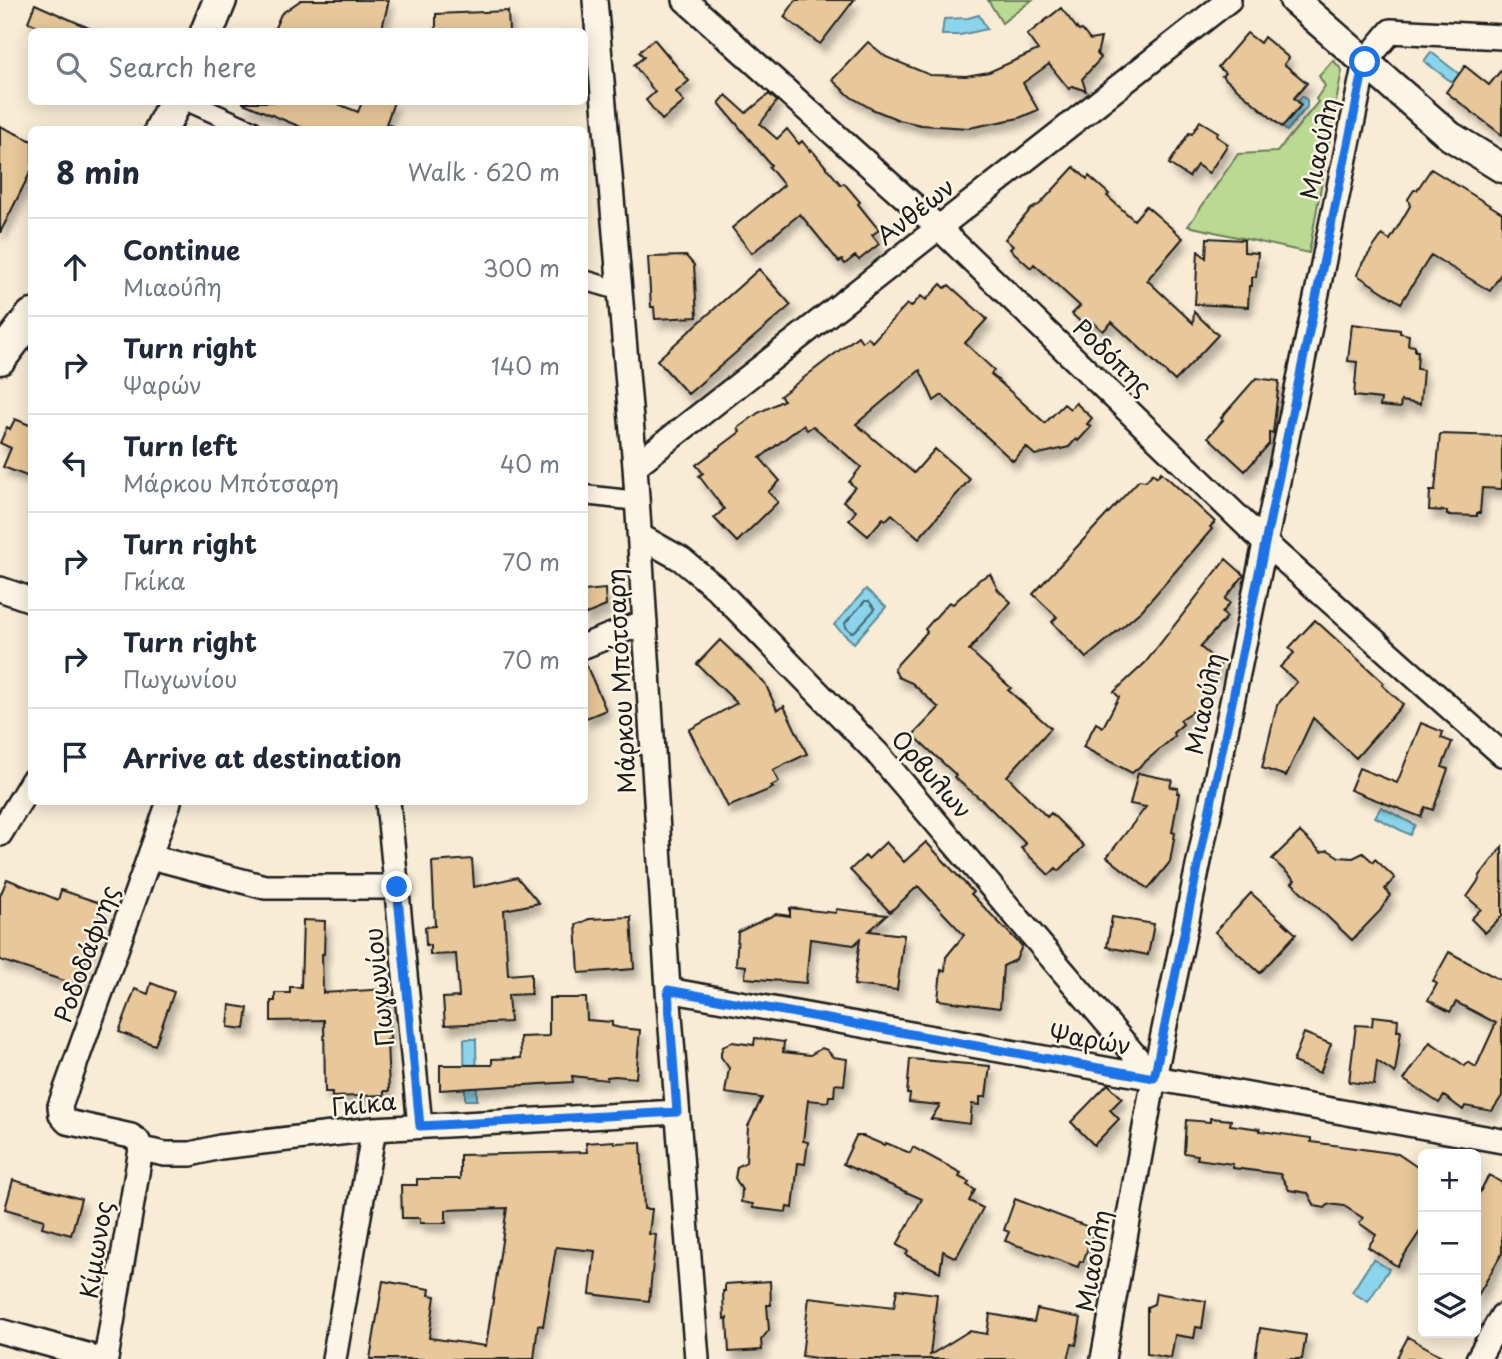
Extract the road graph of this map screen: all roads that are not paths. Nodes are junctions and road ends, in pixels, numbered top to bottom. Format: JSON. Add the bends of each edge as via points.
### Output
{"nodes":[{"id":1,"x":220,"y":0,"type":"edge"},
{"id":2,"x":595,"y":0,"type":"edge"},
{"id":3,"x":684,"y":0,"type":"edge"},
{"id":4,"x":1229,"y":0,"type":"edge"},
{"id":5,"x":1294,"y":0,"type":"edge"},
{"id":6,"x":209,"y":28,"type":"edge"},
{"id":7,"x":1502,"y":37,"type":"edge"},
{"id":8,"x":1365,"y":62,"type":"junction"},
{"id":9,"x":174,"y":105,"type":"edge"},
{"id":10,"x":196,"y":105,"type":"edge"},
{"id":11,"x":163,"y":126,"type":"edge"},
{"id":12,"x":243,"y":126,"type":"edge"},
{"id":13,"x":1502,"y":168,"type":"edge"},
{"id":14,"x":939,"y":228,"type":"junction"},
{"id":15,"x":588,"y":281,"type":"edge"},
{"id":16,"x":618,"y":290,"type":"junction"},
{"id":17,"x":635,"y":466,"type":"junction"},
{"id":18,"x":588,"y":495,"type":"edge"},
{"id":19,"x":638,"y":501,"type":"junction"},
{"id":20,"x":640,"y":536,"type":"junction"},
{"id":21,"x":1265,"y":543,"type":"junction"},
{"id":22,"x":0,"y":589,"type":"edge"},
{"id":23,"x":28,"y":599,"type":"edge"},
{"id":24,"x":645,"y":622,"type":"junction"},
{"id":25,"x":588,"y":644,"type":"edge"},
{"id":26,"x":1502,"y":754,"type":"edge"},
{"id":27,"x":28,"y":788,"type":"edge"},
{"id":28,"x":168,"y":805,"type":"edge"},
{"id":29,"x":388,"y":805,"type":"edge"},
{"id":30,"x":0,"y":834,"type":"edge"},
{"id":31,"x":151,"y":857,"type":"junction"},
{"id":32,"x":397,"y":887,"type":"junction"},
{"id":33,"x":668,"y":990,"type":"junction"},
{"id":34,"x":1154,"y":1078,"type":"junction"},
{"id":35,"x":677,"y":1112,"type":"junction"},
{"id":36,"x":67,"y":1122,"type":"joint"},
{"id":37,"x":420,"y":1126,"type":"junction"},
{"id":38,"x":374,"y":1129,"type":"junction"},
{"id":39,"x":1502,"y":1141,"type":"edge"},
{"id":40,"x":141,"y":1149,"type":"junction"},
{"id":41,"x":1502,"y":1316,"type":"edge"},
{"id":42,"x":0,"y":1331,"type":"edge"},
{"id":43,"x":93,"y":1359,"type":"edge"},
{"id":44,"x":106,"y":1359,"type":"edge"},
{"id":45,"x":334,"y":1359,"type":"edge"},
{"id":46,"x":697,"y":1359,"type":"edge"},
{"id":47,"x":1103,"y":1359,"type":"edge"},
{"id":48,"x":1478,"y":1359,"type":"edge"}],
"edges":[{"from":1,"to":6,"type":"main road"},
{"from":2,"to":16,"type":"street","name":"Μάρκου Μπότσαρη"},
{"from":3,"to":14,"type":"street","name":"Ροδόπης"},
{"from":4,"to":14,"type":"street","name":"Ανθέων"},
{"from":5,"to":8,"type":"street"},
{"from":7,"to":8,"type":"street","via":[[1391,31]]},
{"from":8,"to":13,"type":"street","via":[[1450,136]]},
{"from":8,"to":21,"type":"street","name":"Μιαούλη"},
{"from":9,"to":11,"type":"main road"},
{"from":10,"to":12,"type":"street"},
{"from":14,"to":17,"type":"street","name":"Ανθέων"},
{"from":14,"to":21,"type":"street","name":"Ροδόπης"},
{"from":15,"to":16,"type":"street"},
{"from":16,"to":17,"type":"street","name":"Μάρκου Μπότσαρη"},
{"from":17,"to":19,"type":"street","name":"Μάρκου Μπότσαρη"},
{"from":18,"to":19,"type":"street"},
{"from":19,"to":20,"type":"street","name":"Μάρκου Μπότσαρη"},
{"from":20,"to":24,"type":"street","name":"Μάρκου Μπότσαρη"},
{"from":20,"to":34,"type":"street","name":"Ορβυλων","via":[[681,559],[715,587],[877,752]]},
{"from":21,"to":26,"type":"street","name":"Ροδόπης"},
{"from":21,"to":34,"type":"street","name":"Μιαούλη"},
{"from":22,"to":23,"type":"street"},
{"from":24,"to":25,"type":"street"},
{"from":24,"to":33,"type":"street","name":"Μάρκου Μπότσαρη"},
{"from":27,"to":30,"type":"street"},
{"from":28,"to":31,"type":"street","name":"Ροδοδάφνης"},
{"from":29,"to":32,"type":"street","name":"Πωγωνίου"},
{"from":31,"to":32,"type":"street","via":[[265,887]]},
{"from":31,"to":36,"type":"street","name":"Ροδοδάφνης","via":[[60,1106]]},
{"from":32,"to":37,"type":"street","name":"Πωγωνίου"},
{"from":33,"to":34,"type":"street","name":"Ψαρών"},
{"from":33,"to":35,"type":"street","name":"Μάρκου Μπότσαρη"},
{"from":34,"to":39,"type":"street","name":"Ψαρών"},
{"from":34,"to":47,"type":"street","name":"Μιαούλη"},
{"from":35,"to":37,"type":"street","name":"Γκίκα"},
{"from":35,"to":46,"type":"street","name":"Μάρκου Μπότσαρη"},
{"from":36,"to":40,"type":"street","name":"Γκίκα","via":[[131,1136]]},
{"from":37,"to":38,"type":"street","name":"Γκίκα"},
{"from":38,"to":40,"type":"street","name":"Γκίκα","via":[[191,1154]]},
{"from":38,"to":45,"type":"street"},
{"from":40,"to":44,"type":"street","name":"Κίμωνος"},
{"from":41,"to":48,"type":"street"},
{"from":42,"to":43,"type":"street"}]}
